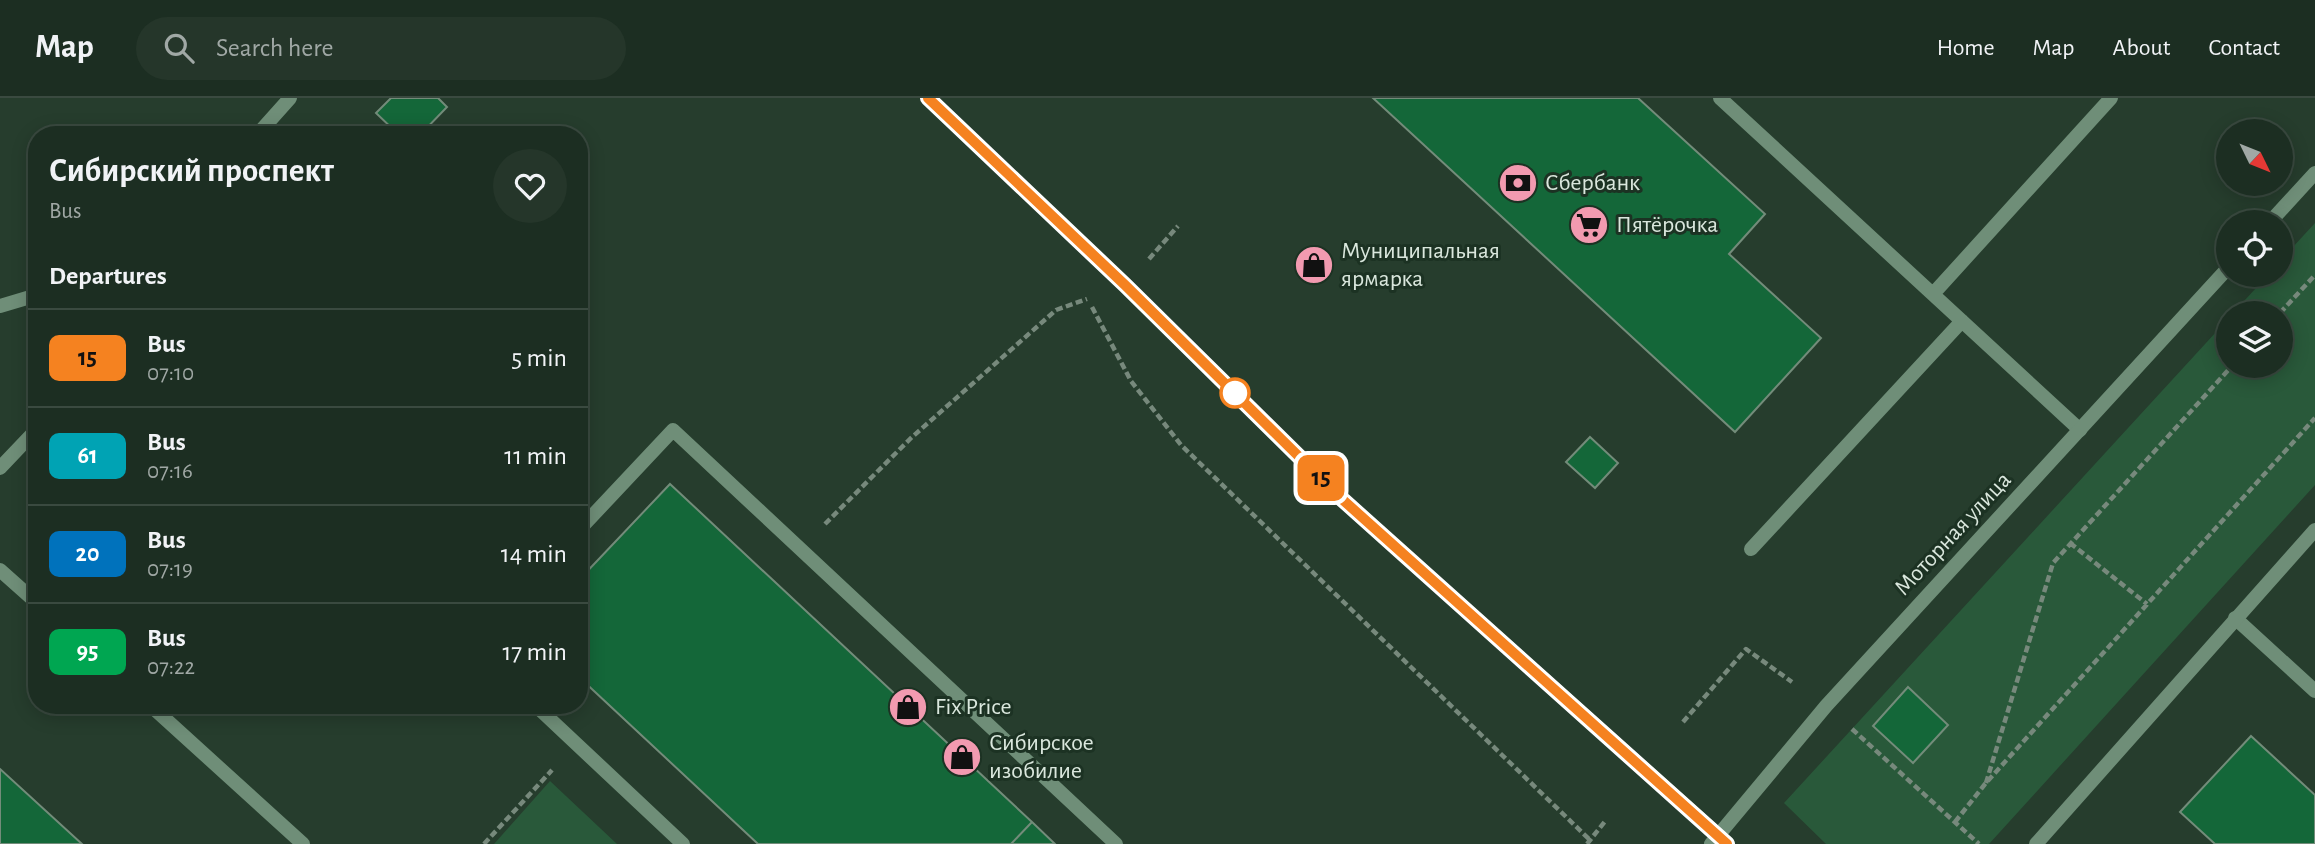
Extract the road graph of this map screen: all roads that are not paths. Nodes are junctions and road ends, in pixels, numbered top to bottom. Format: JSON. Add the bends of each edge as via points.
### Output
{"nodes":[{"id":1,"x":290,"y":98,"type":"edge"},
{"id":2,"x":928,"y":98,"type":"edge"},
{"id":3,"x":1720,"y":98,"type":"edge"},
{"id":4,"x":2111,"y":98,"type":"edge"},
{"id":5,"x":265,"y":126,"type":"edge"},
{"id":6,"x":2315,"y":173,"type":"edge"},
{"id":7,"x":2281,"y":210,"type":"edge"},
{"id":8,"x":2216,"y":281,"type":"edge"},
{"id":9,"x":1933,"y":294,"type":"junction"},
{"id":10,"x":28,"y":298,"type":"edge"},
{"id":11,"x":0,"y":306,"type":"edge"},
{"id":12,"x":1962,"y":321,"type":"junction"},
{"id":13,"x":2080,"y":430,"type":"junction"},
{"id":14,"x":28,"y":438,"type":"edge"},
{"id":15,"x":0,"y":468,"type":"edge"},
{"id":16,"x":588,"y":520,"type":"edge"},
{"id":17,"x":2315,"y":530,"type":"edge"},
{"id":18,"x":1751,"y":549,"type":"dead end"},
{"id":19,"x":0,"y":570,"type":"edge"},
{"id":20,"x":28,"y":595,"type":"edge"},
{"id":21,"x":2235,"y":618,"type":"junction"},
{"id":22,"x":2315,"y":691,"type":"edge"},
{"id":23,"x":160,"y":714,"type":"edge"},
{"id":24,"x":544,"y":714,"type":"edge"},
{"id":25,"x":1719,"y":841,"type":"edge"},
{"id":26,"x":303,"y":844,"type":"edge"},
{"id":27,"x":683,"y":844,"type":"edge"},
{"id":28,"x":1116,"y":844,"type":"edge"},
{"id":29,"x":2036,"y":844,"type":"edge"}],
"edges":[{"from":1,"to":5,"type":"street"},
{"from":2,"to":25,"type":"main road","via":[[1343,500]]},
{"from":3,"to":9,"type":"street"},
{"from":4,"to":9,"type":"street"},
{"from":6,"to":7,"type":"street"},
{"from":8,"to":13,"type":"street","name":"Моторная улица"},
{"from":9,"to":12,"type":"street"},
{"from":10,"to":11,"type":"street"},
{"from":12,"to":13,"type":"street"},
{"from":12,"to":18,"type":"street"},
{"from":13,"to":25,"type":"street","name":"Моторная улица","via":[[1826,706]]},
{"from":14,"to":15,"type":"street"},
{"from":16,"to":28,"type":"street","via":[[673,430]]},
{"from":17,"to":21,"type":"street"},
{"from":19,"to":20,"type":"street"},
{"from":21,"to":22,"type":"street"},
{"from":21,"to":29,"type":"street"},
{"from":23,"to":26,"type":"street"},
{"from":24,"to":27,"type":"street"}]}
